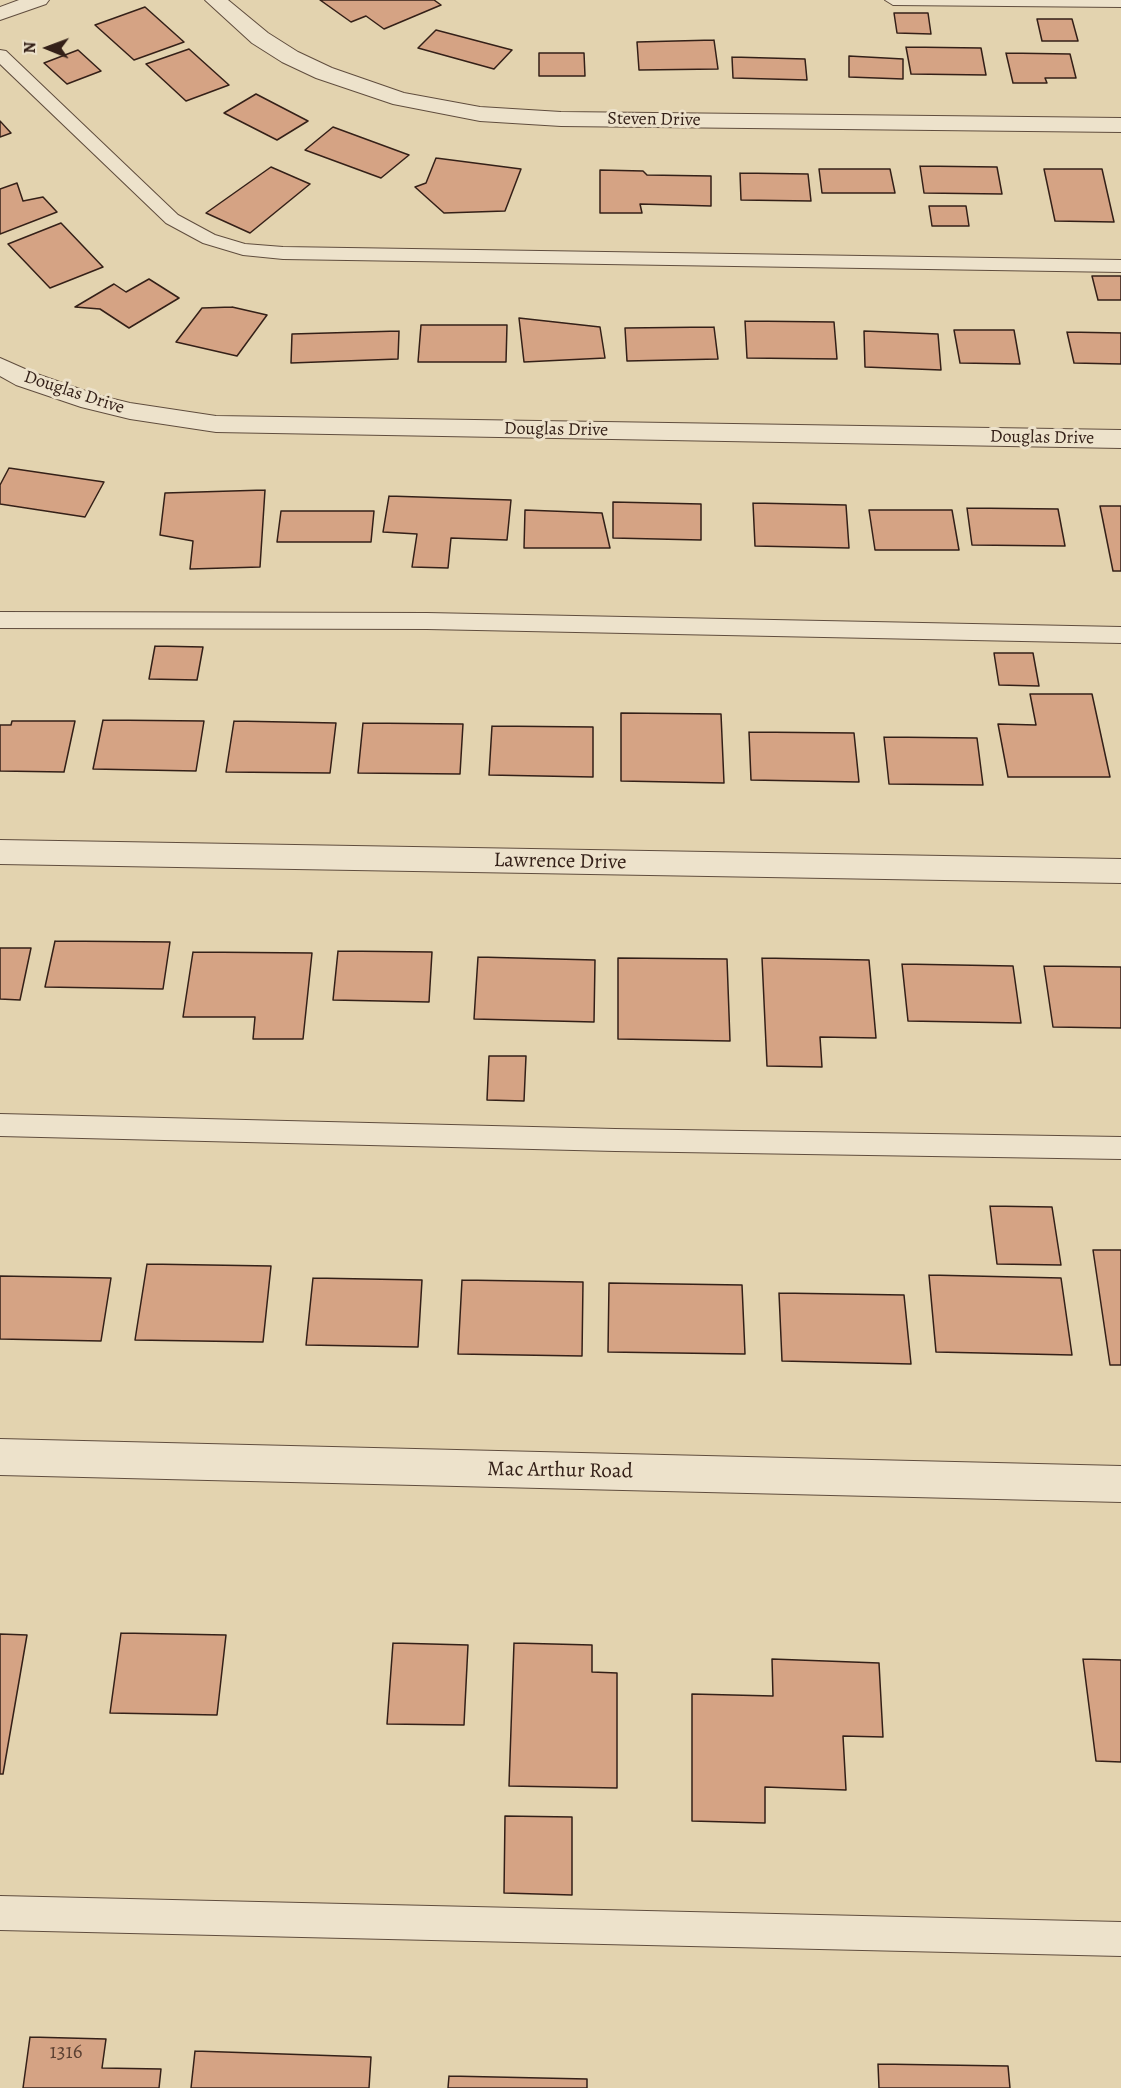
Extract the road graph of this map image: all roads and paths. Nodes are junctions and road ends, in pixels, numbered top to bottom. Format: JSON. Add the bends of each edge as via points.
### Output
{"nodes":[{"id":1,"x":39,"y":0,"type":"edge"},
{"id":2,"x":215,"y":0,"type":"edge"},
{"id":3,"x":893,"y":0,"type":"edge"},
{"id":4,"x":1121,"y":2,"type":"edge"},
{"id":5,"x":0,"y":14,"type":"edge"},
{"id":6,"x":0,"y":55,"type":"edge"},
{"id":7,"x":1121,"y":125,"type":"edge"},
{"id":8,"x":1121,"y":266,"type":"edge"},
{"id":9,"x":0,"y":366,"type":"edge"},
{"id":10,"x":1121,"y":439,"type":"edge"},
{"id":11,"x":0,"y":620,"type":"edge"},
{"id":12,"x":1121,"y":635,"type":"edge"},
{"id":13,"x":0,"y":852,"type":"edge"},
{"id":14,"x":1121,"y":871,"type":"edge"},
{"id":15,"x":0,"y":1125,"type":"edge"},
{"id":16,"x":1121,"y":1148,"type":"edge"},
{"id":17,"x":0,"y":1457,"type":"edge"},
{"id":18,"x":1121,"y":1484,"type":"edge"},
{"id":19,"x":0,"y":1913,"type":"edge"},
{"id":20,"x":1121,"y":1939,"type":"edge"}],
"edges":[{"from":1,"to":5,"type":"street"},
{"from":2,"to":7,"type":"street","name":"Steven Drive","via":[[260,38],[324,73],[391,96],[480,114]]},
{"from":3,"to":4,"type":"lane"},
{"from":6,"to":8,"type":"lane","via":[[172,219],[209,239],[243,249]]},
{"from":9,"to":10,"type":"street","name":"Douglas Drive","via":[[25,379],[90,401],[216,424]]},
{"from":11,"to":12,"type":"lane","via":[[439,621]]},
{"from":13,"to":14,"type":"street","name":"Lawrence Drive"},
{"from":15,"to":16,"type":"lane"},
{"from":17,"to":18,"type":"street","name":"Mac Arthur Road"},
{"from":19,"to":20,"type":"lane"}]}
